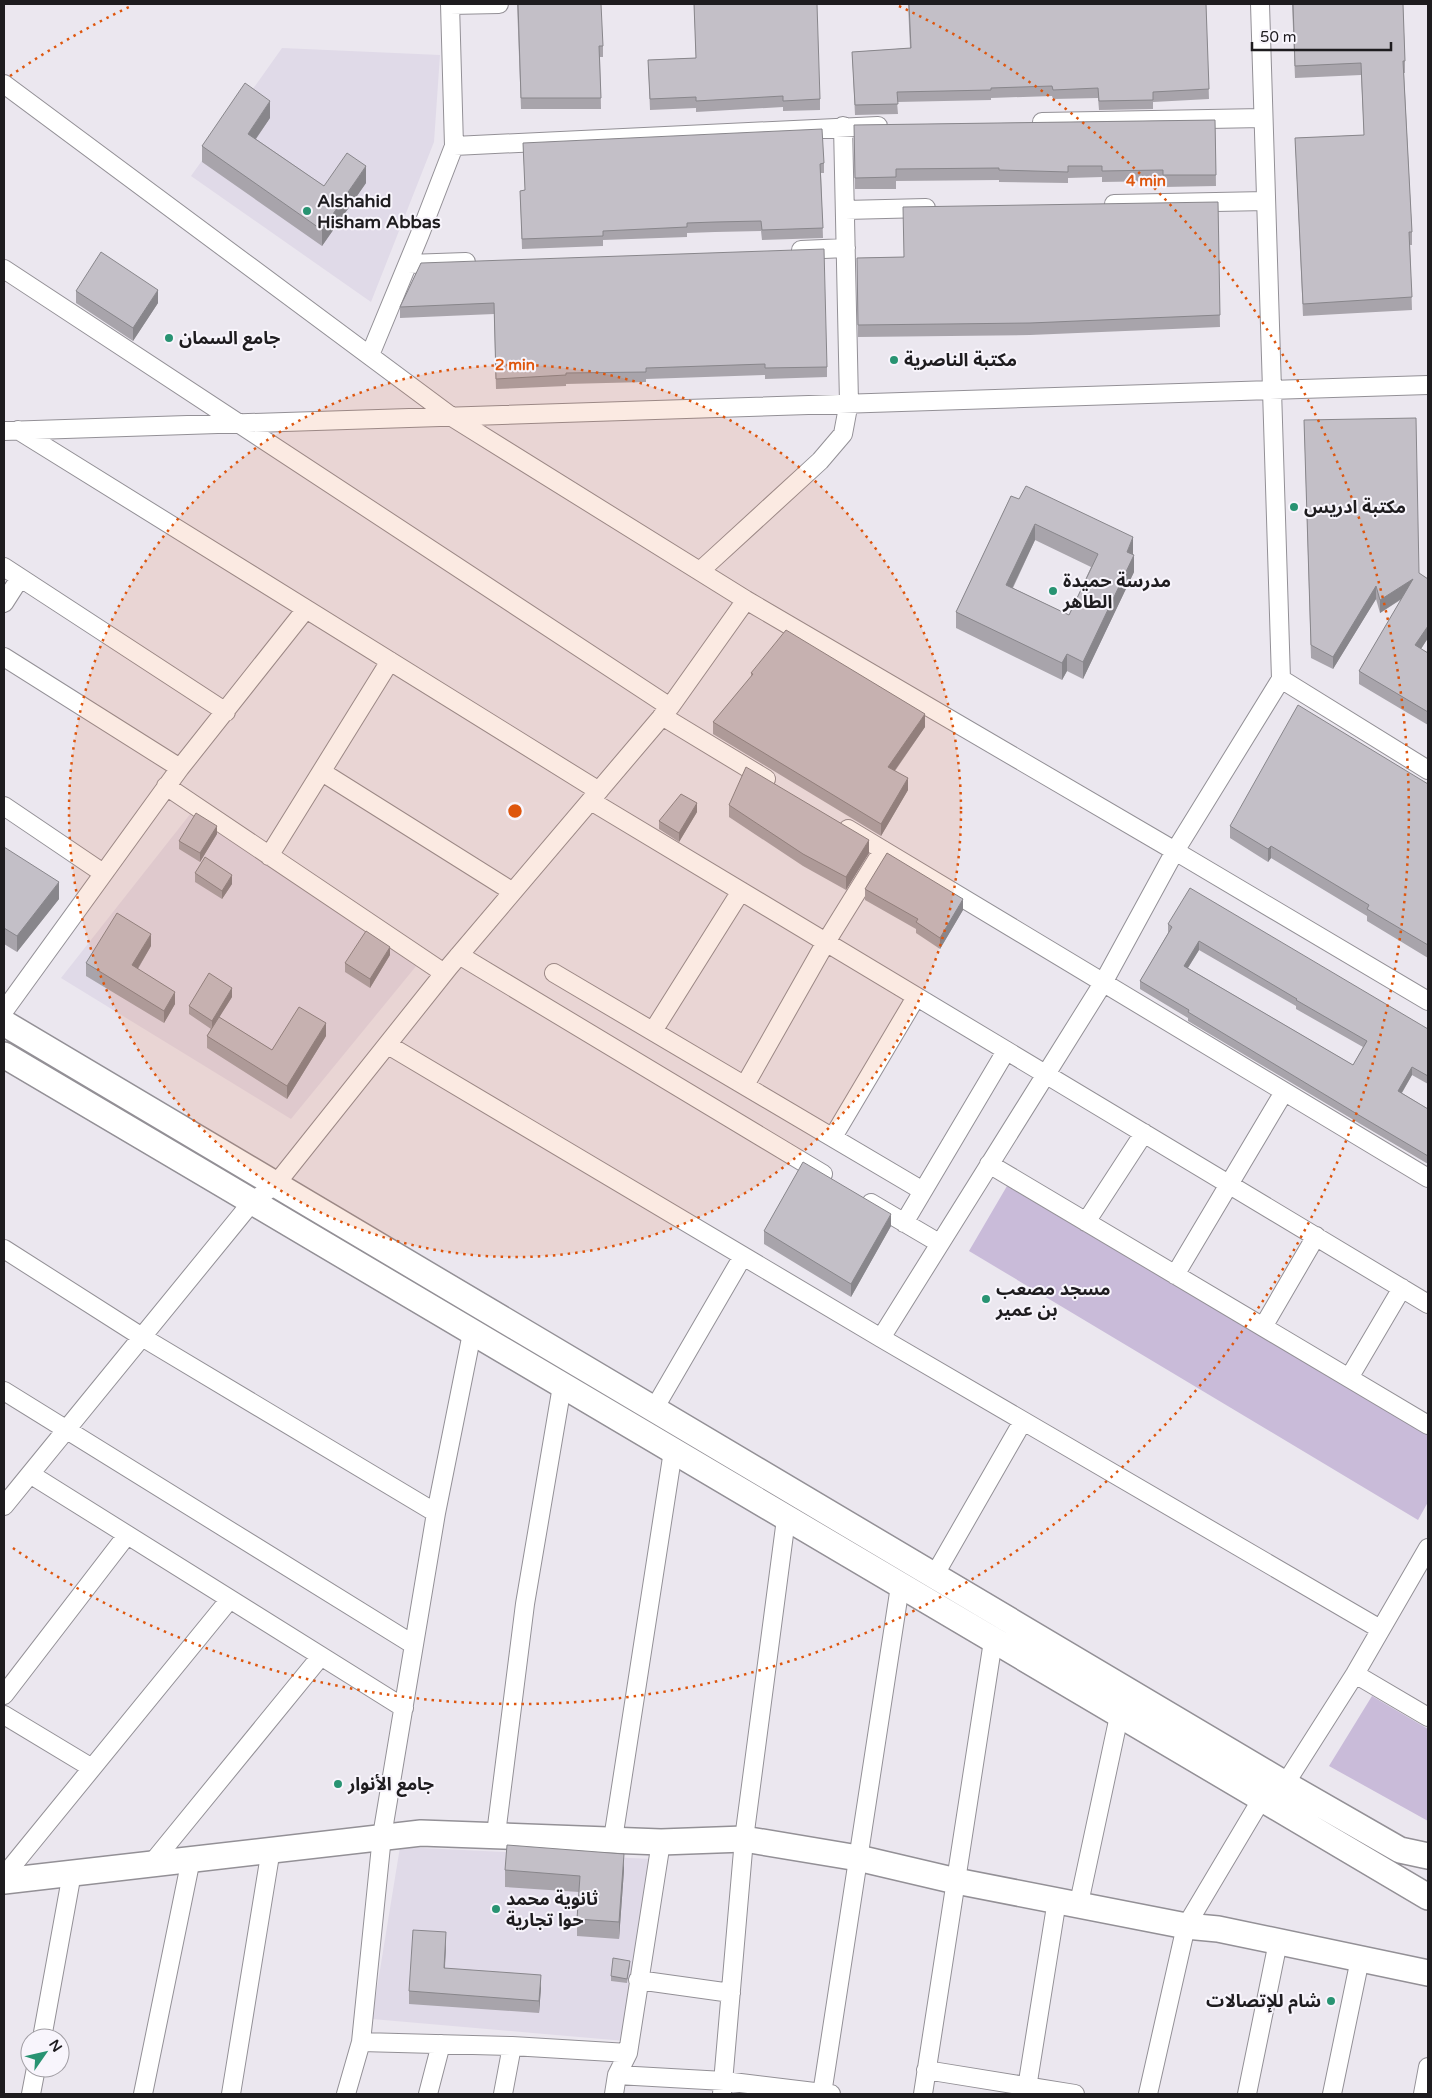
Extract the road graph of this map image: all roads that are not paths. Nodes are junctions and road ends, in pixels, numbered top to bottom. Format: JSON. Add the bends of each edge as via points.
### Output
{"nodes":[{"id":1,"x":499,"y":4,"type":"edge"},
{"id":2,"x":1260,"y":4,"type":"edge"},
{"id":3,"x":450,"y":5,"type":"edge"},
{"id":4,"x":4,"y":84,"type":"edge"},
{"id":5,"x":1263,"y":118,"type":"junction"},
{"id":6,"x":1023,"y":123,"type":"edge"},
{"id":7,"x":893,"y":125,"type":"edge"},
{"id":8,"x":843,"y":126,"type":"junction"},
{"id":9,"x":454,"y":146,"type":"junction"},
{"id":10,"x":1266,"y":201,"type":"junction"},
{"id":11,"x":1100,"y":204,"type":"edge"},
{"id":12,"x":943,"y":208,"type":"edge"},
{"id":13,"x":845,"y":210,"type":"junction"},
{"id":14,"x":846,"y":248,"type":"junction"},
{"id":15,"x":786,"y":250,"type":"edge"},
{"id":16,"x":488,"y":261,"type":"edge"},
{"id":17,"x":408,"y":264,"type":"junction"},
{"id":18,"x":4,"y":269,"type":"edge"},
{"id":19,"x":370,"y":355,"type":"junction"},
{"id":20,"x":1428,"y":385,"type":"edge"},
{"id":21,"x":1273,"y":390,"type":"junction"},
{"id":22,"x":849,"y":402,"type":"junction"},
{"id":23,"x":452,"y":417,"type":"junction"},
{"id":24,"x":4,"y":419,"type":"edge"},
{"id":25,"x":237,"y":422,"type":"junction"},
{"id":26,"x":12,"y":431,"type":"edge"},
{"id":27,"x":4,"y":567,"type":"edge"},
{"id":28,"x":700,"y":571,"type":"junction"},
{"id":29,"x":20,"y":578,"type":"junction"},
{"id":30,"x":746,"y":600,"type":"junction"},
{"id":31,"x":4,"y":603,"type":"edge"},
{"id":32,"x":306,"y":609,"type":"junction"},
{"id":33,"x":4,"y":657,"type":"edge"},
{"id":34,"x":390,"y":661,"type":"junction"},
{"id":35,"x":1281,"y":679,"type":"junction"},
{"id":36,"x":226,"y":712,"type":"junction"},
{"id":37,"x":666,"y":712,"type":"junction"},
{"id":38,"x":180,"y":768,"type":"junction"},
{"id":39,"x":1428,"y":770,"type":"edge"},
{"id":40,"x":322,"y":772,"type":"junction"},
{"id":41,"x":166,"y":786,"type":"junction"},
{"id":42,"x":781,"y":788,"type":"edge"},
{"id":43,"x":595,"y":796,"type":"junction"},
{"id":44,"x":4,"y":806,"type":"edge"},
{"id":45,"x":832,"y":819,"type":"edge"},
{"id":46,"x":883,"y":850,"type":"junction"},
{"id":47,"x":1176,"y":852,"type":"junction"},
{"id":48,"x":269,"y":856,"type":"junction"},
{"id":49,"x":103,"y":873,"type":"junction"},
{"id":50,"x":741,"y":891,"type":"junction"},
{"id":51,"x":513,"y":892,"type":"junction"},
{"id":52,"x":826,"y":942,"type":"junction"},
{"id":53,"x":459,"y":955,"type":"junction"},
{"id":54,"x":444,"y":973,"type":"junction"},
{"id":55,"x":554,"y":973,"type":"dead end"},
{"id":56,"x":1103,"y":983,"type":"junction"},
{"id":57,"x":916,"y":996,"type":"junction"},
{"id":58,"x":1428,"y":1001,"type":"edge"},
{"id":59,"x":4,"y":1011,"type":"edge"},
{"id":60,"x":4,"y":1023,"type":"edge"},
{"id":61,"x":653,"y":1031,"type":"junction"},
{"id":62,"x":388,"y":1046,"type":"junction"},
{"id":63,"x":1006,"y":1050,"type":"junction"},
{"id":64,"x":4,"y":1055,"type":"edge"},
{"id":65,"x":1045,"y":1074,"type":"junction"},
{"id":66,"x":745,"y":1086,"type":"junction"},
{"id":67,"x":1284,"y":1092,"type":"junction"},
{"id":68,"x":1144,"y":1133,"type":"junction"},
{"id":69,"x":833,"y":1137,"type":"junction"},
{"id":70,"x":989,"y":1164,"type":"junction"},
{"id":71,"x":1428,"y":1178,"type":"edge"},
{"id":72,"x":836,"y":1182,"type":"edge"},
{"id":73,"x":276,"y":1184,"type":"junction"},
{"id":74,"x":1230,"y":1185,"type":"junction"},
{"id":75,"x":923,"y":1191,"type":"junction"},
{"id":76,"x":853,"y":1192,"type":"edge"},
{"id":77,"x":252,"y":1202,"type":"junction"},
{"id":78,"x":1086,"y":1222,"type":"junction"},
{"id":79,"x":904,"y":1223,"type":"junction"},
{"id":80,"x":1316,"y":1236,"type":"junction"},
{"id":81,"x":939,"y":1244,"type":"junction"},
{"id":82,"x":4,"y":1249,"type":"edge"},
{"id":83,"x":743,"y":1256,"type":"junction"},
{"id":84,"x":1175,"y":1275,"type":"junction"},
{"id":85,"x":1402,"y":1288,"type":"junction"},
{"id":86,"x":1428,"y":1304,"type":"edge"},
{"id":87,"x":1263,"y":1327,"type":"junction"},
{"id":88,"x":472,"y":1333,"type":"junction"},
{"id":89,"x":142,"y":1337,"type":"junction"},
{"id":90,"x":881,"y":1338,"type":"junction"},
{"id":91,"x":1349,"y":1378,"type":"junction"},
{"id":92,"x":562,"y":1386,"type":"junction"},
{"id":93,"x":4,"y":1391,"type":"edge"},
{"id":94,"x":654,"y":1409,"type":"junction"},
{"id":95,"x":1023,"y":1421,"type":"junction"},
{"id":96,"x":1428,"y":1426,"type":"edge"},
{"id":97,"x":66,"y":1430,"type":"junction"},
{"id":98,"x":673,"y":1451,"type":"junction"},
{"id":99,"x":30,"y":1474,"type":"junction"},
{"id":100,"x":4,"y":1506,"type":"edge"},
{"id":101,"x":436,"y":1513,"type":"junction"},
{"id":102,"x":786,"y":1519,"type":"junction"},
{"id":103,"x":127,"y":1535,"type":"junction"},
{"id":104,"x":1428,"y":1548,"type":"edge"},
{"id":105,"x":934,"y":1576,"type":"junction"},
{"id":106,"x":900,"y":1586,"type":"junction"},
{"id":107,"x":230,"y":1599,"type":"junction"},
{"id":108,"x":1380,"y":1629,"type":"junction"},
{"id":109,"x":993,"y":1641,"type":"junction"},
{"id":110,"x":414,"y":1645,"type":"junction"},
{"id":111,"x":321,"y":1656,"type":"junction"},
{"id":112,"x":1355,"y":1674,"type":"junction"},
{"id":113,"x":4,"y":1695,"type":"edge"},
{"id":114,"x":404,"y":1708,"type":"junction"},
{"id":115,"x":4,"y":1715,"type":"edge"},
{"id":116,"x":1119,"y":1716,"type":"junction"},
{"id":117,"x":1428,"y":1717,"type":"edge"},
{"id":118,"x":92,"y":1768,"type":"junction"},
{"id":119,"x":1285,"y":1784,"type":"junction"},
{"id":120,"x":1261,"y":1800,"type":"junction"},
{"id":121,"x":496,"y":1834,"type":"junction"},
{"id":122,"x":382,"y":1836,"type":"junction"},
{"id":123,"x":614,"y":1839,"type":"junction"},
{"id":124,"x":744,"y":1839,"type":"junction"},
{"id":125,"x":661,"y":1842,"type":"junction"},
{"id":126,"x":271,"y":1849,"type":"junction"},
{"id":127,"x":1428,"y":1856,"type":"edge"},
{"id":128,"x":191,"y":1858,"type":"junction"},
{"id":129,"x":858,"y":1858,"type":"junction"},
{"id":130,"x":152,"y":1863,"type":"junction"},
{"id":131,"x":72,"y":1873,"type":"junction"},
{"id":132,"x":4,"y":1876,"type":"edge"},
{"id":133,"x":4,"y":1881,"type":"edge"},
{"id":134,"x":956,"y":1881,"type":"junction"},
{"id":135,"x":1428,"y":1897,"type":"edge"},
{"id":136,"x":1068,"y":1901,"type":"junction"},
{"id":137,"x":1186,"y":1926,"type":"junction"},
{"id":138,"x":1278,"y":1942,"type":"junction"},
{"id":139,"x":1360,"y":1959,"type":"junction"},
{"id":140,"x":1428,"y":1973,"type":"edge"},
{"id":141,"x":638,"y":1980,"type":"junction"},
{"id":142,"x":731,"y":1993,"type":"junction"},
{"id":143,"x":44,"y":2028,"type":"edge"},
{"id":144,"x":361,"y":2042,"type":"junction"},
{"id":145,"x":441,"y":2044,"type":"junction"},
{"id":146,"x":512,"y":2046,"type":"junction"},
{"id":147,"x":628,"y":2053,"type":"junction"},
{"id":148,"x":1428,"y":2067,"type":"edge"},
{"id":149,"x":926,"y":2070,"type":"junction"},
{"id":150,"x":617,"y":2074,"type":"junction"},
{"id":151,"x":34,"y":2078,"type":"edge"},
{"id":152,"x":723,"y":2088,"type":"edge"},
{"id":153,"x":1027,"y":2091,"type":"edge"},
{"id":154,"x":31,"y":2094,"type":"edge"},
{"id":155,"x":143,"y":2094,"type":"edge"},
{"id":156,"x":231,"y":2094,"type":"edge"},
{"id":157,"x":346,"y":2094,"type":"edge"},
{"id":158,"x":428,"y":2094,"type":"edge"},
{"id":159,"x":503,"y":2094,"type":"edge"},
{"id":160,"x":614,"y":2094,"type":"edge"},
{"id":161,"x":825,"y":2094,"type":"edge"},
{"id":162,"x":923,"y":2094,"type":"edge"},
{"id":163,"x":1075,"y":2094,"type":"edge"},
{"id":164,"x":1148,"y":2094,"type":"edge"},
{"id":165,"x":1247,"y":2094,"type":"edge"},
{"id":166,"x":1332,"y":2094,"type":"edge"},
{"id":167,"x":1423,"y":2094,"type":"edge"}],
"edges":[{"from":1,"to":3,"type":"street"},
{"from":2,"to":5,"type":"street"},
{"from":3,"to":9,"type":"street"},
{"from":4,"to":19,"type":"street"},
{"from":5,"to":6,"type":"street"},
{"from":5,"to":10,"type":"street"},
{"from":7,"to":8,"type":"street"},
{"from":8,"to":9,"type":"street"},
{"from":8,"to":13,"type":"street"},
{"from":9,"to":17,"type":"street"},
{"from":10,"to":11,"type":"street"},
{"from":10,"to":21,"type":"street"},
{"from":12,"to":13,"type":"street"},
{"from":13,"to":14,"type":"street"},
{"from":14,"to":15,"type":"street"},
{"from":14,"to":22,"type":"street"},
{"from":16,"to":17,"type":"street"},
{"from":17,"to":19,"type":"street"},
{"from":18,"to":25,"type":"street"},
{"from":19,"to":23,"type":"street"},
{"from":20,"to":21,"type":"street"},
{"from":21,"to":22,"type":"street"},
{"from":21,"to":35,"type":"street"},
{"from":22,"to":23,"type":"street"},
{"from":22,"to":28,"type":"street","via":[[843,434],[820,461]]},
{"from":23,"to":25,"type":"street"},
{"from":23,"to":28,"type":"street"},
{"from":24,"to":26,"type":"street"},
{"from":25,"to":26,"type":"street"},
{"from":25,"to":37,"type":"street"},
{"from":26,"to":32,"type":"street"},
{"from":27,"to":29,"type":"street"},
{"from":28,"to":30,"type":"street"},
{"from":29,"to":31,"type":"street"},
{"from":29,"to":36,"type":"street"},
{"from":30,"to":37,"type":"street"},
{"from":30,"to":47,"type":"street"},
{"from":32,"to":34,"type":"street"},
{"from":32,"to":36,"type":"street"},
{"from":33,"to":38,"type":"street"},
{"from":34,"to":40,"type":"street"},
{"from":34,"to":43,"type":"street"},
{"from":35,"to":39,"type":"street"},
{"from":35,"to":47,"type":"street"},
{"from":36,"to":38,"type":"street"},
{"from":37,"to":42,"type":"street"},
{"from":37,"to":43,"type":"street"},
{"from":38,"to":41,"type":"street"},
{"from":40,"to":48,"type":"street"},
{"from":40,"to":51,"type":"street"},
{"from":41,"to":48,"type":"street"},
{"from":41,"to":49,"type":"street"},
{"from":43,"to":50,"type":"street"},
{"from":43,"to":51,"type":"street"},
{"from":44,"to":49,"type":"street"},
{"from":45,"to":46,"type":"street"},
{"from":46,"to":52,"type":"street"},
{"from":46,"to":56,"type":"street"},
{"from":47,"to":56,"type":"street"},
{"from":47,"to":58,"type":"street"},
{"from":48,"to":54,"type":"street"},
{"from":49,"to":59,"type":"street"},
{"from":50,"to":52,"type":"street"},
{"from":50,"to":61,"type":"street"},
{"from":51,"to":53,"type":"street"},
{"from":52,"to":57,"type":"street"},
{"from":52,"to":66,"type":"street"},
{"from":53,"to":54,"type":"street"},
{"from":53,"to":72,"type":"street"},
{"from":54,"to":62,"type":"street"},
{"from":55,"to":61,"type":"street"},
{"from":56,"to":65,"type":"street"},
{"from":56,"to":67,"type":"street"},
{"from":57,"to":63,"type":"street"},
{"from":57,"to":69,"type":"street"},
{"from":60,"to":73,"type":"main road"},
{"from":61,"to":66,"type":"street"},
{"from":62,"to":73,"type":"street"},
{"from":62,"to":83,"type":"street"},
{"from":63,"to":65,"type":"street"},
{"from":63,"to":75,"type":"street"},
{"from":64,"to":77,"type":"main road"},
{"from":65,"to":68,"type":"street"},
{"from":65,"to":70,"type":"street"},
{"from":66,"to":69,"type":"street"},
{"from":67,"to":71,"type":"street"},
{"from":67,"to":74,"type":"street"},
{"from":68,"to":74,"type":"street"},
{"from":68,"to":78,"type":"street"},
{"from":69,"to":75,"type":"street"},
{"from":70,"to":78,"type":"street"},
{"from":70,"to":81,"type":"street"},
{"from":73,"to":77,"type":"street"},
{"from":73,"to":94,"type":"main road"},
{"from":74,"to":80,"type":"street"},
{"from":74,"to":84,"type":"street"},
{"from":75,"to":79,"type":"street"},
{"from":76,"to":79,"type":"street"},
{"from":77,"to":88,"type":"main road"},
{"from":77,"to":89,"type":"street"},
{"from":78,"to":84,"type":"street"},
{"from":79,"to":81,"type":"street"},
{"from":80,"to":85,"type":"street"},
{"from":80,"to":87,"type":"street"},
{"from":81,"to":90,"type":"street"},
{"from":82,"to":89,"type":"street"},
{"from":83,"to":90,"type":"street"},
{"from":83,"to":94,"type":"street"},
{"from":84,"to":87,"type":"street"},
{"from":85,"to":86,"type":"street"},
{"from":85,"to":91,"type":"street"},
{"from":87,"to":91,"type":"street"},
{"from":88,"to":92,"type":"main road"},
{"from":88,"to":101,"type":"street"},
{"from":89,"to":97,"type":"street"},
{"from":89,"to":101,"type":"street"},
{"from":90,"to":95,"type":"street"},
{"from":91,"to":96,"type":"street"},
{"from":92,"to":98,"type":"main road"},
{"from":92,"to":121,"type":"street","via":[[525,1604]]},
{"from":93,"to":97,"type":"street"},
{"from":94,"to":105,"type":"main road"},
{"from":95,"to":105,"type":"street"},
{"from":95,"to":108,"type":"street"},
{"from":97,"to":99,"type":"street"},
{"from":97,"to":110,"type":"street"},
{"from":98,"to":102,"type":"main road"},
{"from":98,"to":123,"type":"street"},
{"from":99,"to":100,"type":"street"},
{"from":99,"to":103,"type":"street"},
{"from":101,"to":110,"type":"street"},
{"from":102,"to":106,"type":"main road"},
{"from":102,"to":124,"type":"street"},
{"from":103,"to":107,"type":"street"},
{"from":103,"to":113,"type":"street"},
{"from":104,"to":108,"type":"street"},
{"from":105,"to":119,"type":"main road"},
{"from":106,"to":109,"type":"main road"},
{"from":106,"to":129,"type":"street"},
{"from":107,"to":111,"type":"street"},
{"from":107,"to":118,"type":"street"},
{"from":108,"to":112,"type":"street"},
{"from":109,"to":116,"type":"main road"},
{"from":109,"to":134,"type":"street"},
{"from":110,"to":114,"type":"street"},
{"from":111,"to":114,"type":"street"},
{"from":111,"to":130,"type":"street"},
{"from":112,"to":117,"type":"street"},
{"from":112,"to":119,"type":"street"},
{"from":114,"to":122,"type":"street"},
{"from":115,"to":118,"type":"street"},
{"from":116,"to":120,"type":"main road"},
{"from":116,"to":136,"type":"street"},
{"from":118,"to":132,"type":"street"},
{"from":119,"to":127,"type":"main road","via":[[1400,1850]]},
{"from":120,"to":135,"type":"main road"},
{"from":120,"to":137,"type":"street"},
{"from":121,"to":122,"type":"main road"},
{"from":121,"to":123,"type":"main road"},
{"from":122,"to":126,"type":"main road"},
{"from":122,"to":144,"type":"street"},
{"from":123,"to":125,"type":"main road"},
{"from":124,"to":125,"type":"main road"},
{"from":124,"to":129,"type":"main road"},
{"from":124,"to":142,"type":"street"},
{"from":125,"to":141,"type":"street"},
{"from":126,"to":128,"type":"main road"},
{"from":126,"to":156,"type":"street"},
{"from":128,"to":130,"type":"main road"},
{"from":128,"to":155,"type":"street"},
{"from":129,"to":134,"type":"main road"},
{"from":129,"to":161,"type":"street"},
{"from":130,"to":131,"type":"main road"},
{"from":131,"to":133,"type":"main road"},
{"from":131,"to":143,"type":"street"},
{"from":134,"to":136,"type":"main road"},
{"from":134,"to":149,"type":"street"},
{"from":136,"to":137,"type":"main road"},
{"from":136,"to":153,"type":"street"},
{"from":137,"to":138,"type":"main road","via":[[1218,1929]]},
{"from":137,"to":164,"type":"street"},
{"from":138,"to":139,"type":"main road"},
{"from":138,"to":165,"type":"street"},
{"from":139,"to":140,"type":"main road"},
{"from":139,"to":166,"type":"street"},
{"from":141,"to":142,"type":"street"},
{"from":141,"to":147,"type":"street"},
{"from":142,"to":152,"type":"street"},
{"from":144,"to":145,"type":"street"},
{"from":144,"to":157,"type":"street"},
{"from":145,"to":146,"type":"street"},
{"from":145,"to":158,"type":"street"},
{"from":146,"to":147,"type":"street"},
{"from":146,"to":159,"type":"street"},
{"from":147,"to":150,"type":"street"},
{"from":148,"to":167,"type":"street"},
{"from":149,"to":153,"type":"street"},
{"from":149,"to":162,"type":"street"},
{"from":150,"to":152,"type":"street"},
{"from":150,"to":160,"type":"street"},
{"from":151,"to":154,"type":"street"},
{"from":152,"to":161,"type":"street"},
{"from":153,"to":163,"type":"street"}]}
